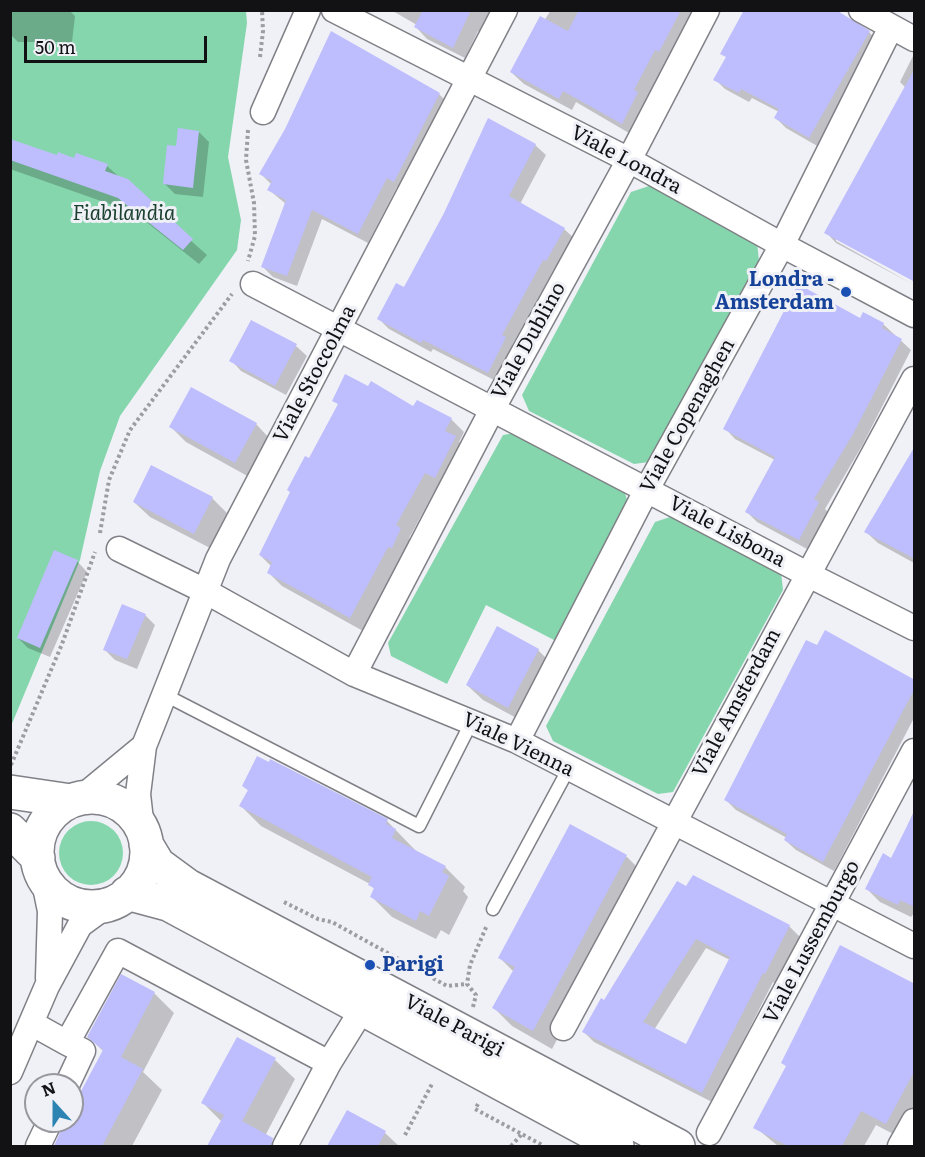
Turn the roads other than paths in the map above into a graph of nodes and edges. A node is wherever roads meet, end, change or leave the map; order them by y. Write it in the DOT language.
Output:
graph roads {
  1 [pos="308,10"];
  2 [pos="334,10"];
  3 [pos="505,10"];
  4 [pos="707,10"];
  5 [pos="861,10"];
  6 [pos="891,27"];
  7 [pos="915,39"];
  8 [pos="468,81"];
  9 [pos="256,119"];
  10 [pos="629,160"];
  11 [pos="782,245"];
  12 [pos="245,280"];
  13 [pos="915,315"];
  14 [pos="338,330"];
  15 [pos="915,379"];
  16 [pos="492,408"];
  17 [pos="647,489"];
  18 [pos="119,549"];
  19 [pos="807,574"];
  20 [pos="205,591"];
  21 [pos="915,627"];
  22 [pos="354,674"];
  23 [pos="165,695"];
  24 [pos="472,721"];
  25 [pos="517,741"];
  26 [pos="144,746"];
  27 [pos="915,751"];
  28 [pos="569,768"];
  29 [pos="10,792"];
  30 [pos="76,799"];
  31 [pos="672,822"];
  32 [pos="10,830"];
  33 [pos="144,837"];
  34 [pos="40,868"];
  35 [pos="119,898"];
  36 [pos="833,904"];
  37 [pos="494,909"];
  38 [pos="915,946"];
  39 [pos="47,986"];
  40 [pos="363,1008"];
  41 [pos="31,1023"];
  42 [pos="563,1028"];
  43 [pos="67,1043"];
  44 [pos="329,1063"];
  45 [pos="10,1072"];
  46 [pos="73,1073"];
  47 [pos="915,1120"];
  48 [pos="709,1133"];
  49 [pos="285,1146"];
  50 [pos="617,1146"];
  51 [pos="678,1146"];
  52 [pos="900,1146"];
  1 -- 9 [label="street"];
  2 -- 8 [label="street, Viale Londra"];
  3 -- 8 [label="street, Viale Stoccolma"];
  4 -- 10 [label="street, Viale Dublino"];
  5 -- 6 [label="street"];
  6 -- 7 [label="street"];
  6 -- 11 [label="street, Viale Copenaghen"];
  8 -- 10 [label="street, Viale Londra"];
  8 -- 14 [label="street, Viale Stoccolma"];
  10 -- 11 [label="street, Viale Londra"];
  10 -- 16 [label="street, Viale Dublino"];
  11 -- 13 [label="street, Viale Londra"];
  11 -- 17 [label="street, Viale Copenaghen"];
  12 -- 14 [label="street, Viale Lisbona"];
  14 -- 16 [label="street, Viale Lisbona"];
  14 -- 20 [label="street, Viale Stoccolma"];
  15 -- 19 [label="street, Viale Amsterdam"];
  16 -- 17 [label="street, Viale Lisbona"];
  16 -- 22 [label="street, Viale Dublino"];
  17 -- 19 [label="street, Viale Lisbona"];
  17 -- 25 [label="street, Viale Copenaghen"];
  18 -- 20 [label="street, Viale Vienna"];
  19 -- 21 [label="street, Viale Lisbona"];
  19 -- 31 [label="street, Viale Amsterdam"];
  20 -- 22 [label="street, Viale Vienna"];
  20 -- 23 [label="street, Viale Stoccolma"];
  22 -- 24 [label="street, Viale Vienna"];
  23 -- 24 [label="lane"];
  23 -- 26 [label="street, Viale Stoccolma"];
  24 -- 25 [label="street, Viale Vienna"];
  25 -- 28 [label="street, Viale Vienna"];
  26 -- 30 [label="street, Viale Stoccolma"];
  26 -- 33 [label="street, Viale Stoccolma"];
  27 -- 36 [label="street, Viale Lussemburgo"];
  28 -- 31 [label="street, Viale Vienna"];
  28 -- 37 [label="lane"];
  29 -- 30 [label="main road"];
  30 -- 33 [label="main road"];
  30 -- 34 [label="main road"];
  31 -- 36 [label="street, Viale Vienna"];
  31 -- 42 [label="street, Viale Amsterdam"];
  32 -- 34 [label="main road"];
  33 -- 35 [label="main road"];
  33 -- 51 [label="main road, Viale Parigi"];
  34 -- 35 [label="main road"];
  34 -- 39 [label="street"];
  35 -- 39 [label="street"];
  35 -- 40 [label="main road, Viale Parigi"];
  36 -- 38 [label="street, Viale Vienna"];
  36 -- 48 [label="street, Viale Lussemburgo"];
  39 -- 41 [label="street"];
  40 -- 44 [label="street"];
  40 -- 50 [label="main road, Viale Parigi"];
  41 -- 43 [label="street"];
  41 -- 45 [label="street"];
  43 -- 44 [label="street"];
  43 -- 46 [label="street"];
  44 -- 49 [label="street"];
  47 -- 52 [label="street"];
}
